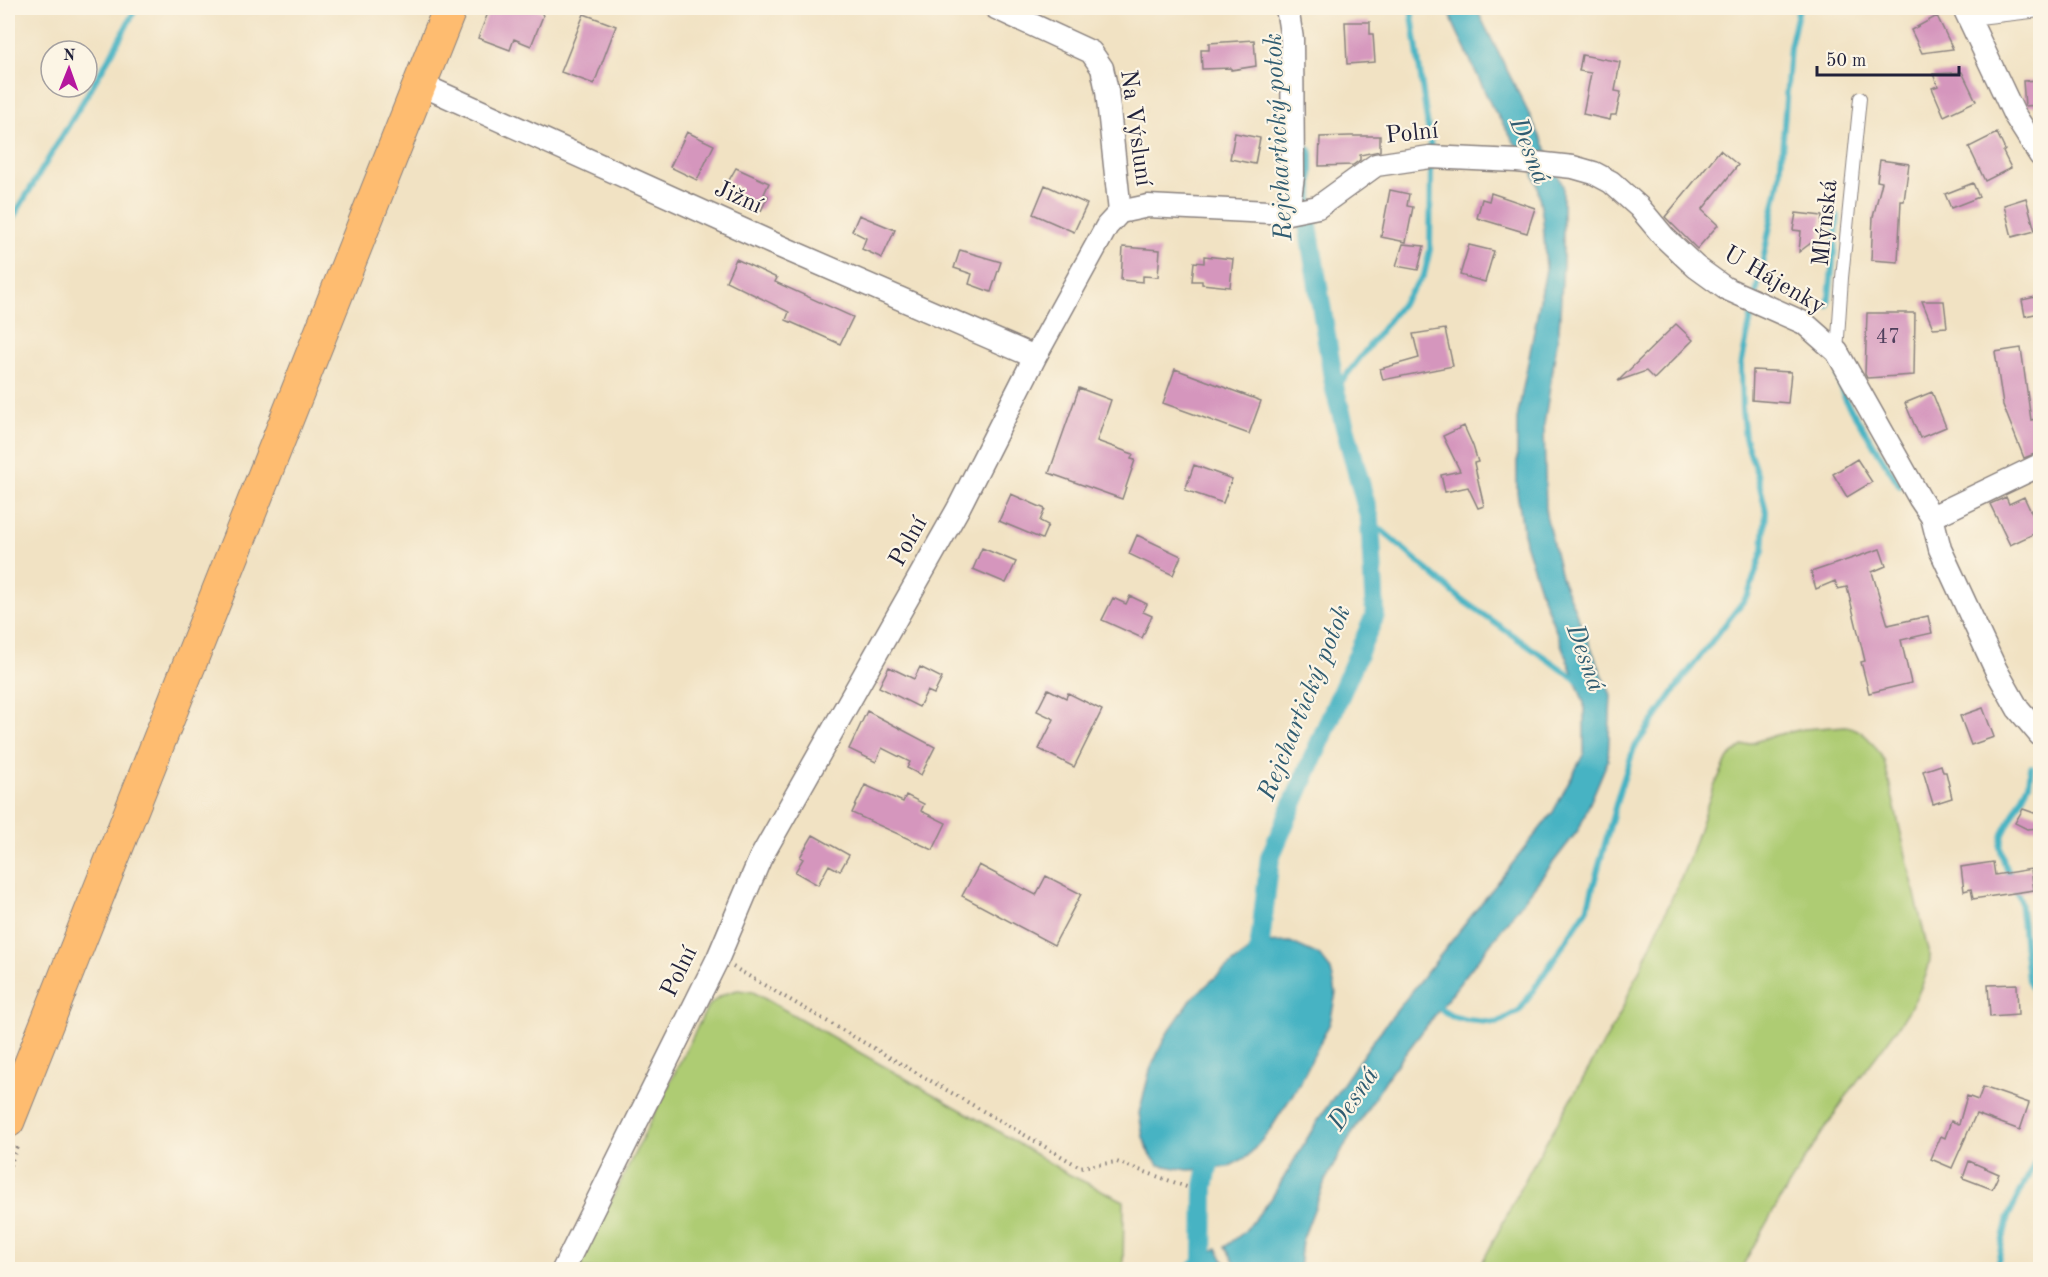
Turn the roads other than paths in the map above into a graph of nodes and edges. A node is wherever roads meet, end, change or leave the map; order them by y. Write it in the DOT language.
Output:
graph roads {
  1 [pos="450,8"];
  2 [pos="996,8"];
  3 [pos="1287,8"];
  4 [pos="2040,10"];
  5 [pos="1967,13"];
  6 [pos="420,84"];
  7 [pos="1860,98"];
  8 [pos="2040,155"];
  9 [pos="1517,161"];
  10 [pos="1301,211"];
  11 [pos="1120,212"];
  12 [pos="1837,352"];
  13 [pos="1035,357"];
  14 [pos="2040,465"];
  15 [pos="1932,517"];
  16 [pos="2040,735"];
  17 [pos="8,1121"];
  18 [pos="563,1269"];
  1 -- 6 [label="main road"];
  2 -- 11 [label="street, Na Výsluní"];
  3 -- 10 [label="street"];
  4 -- 5 [label="lane"];
  5 -- 8 [label="street"];
  6 -- 13 [label="street, Jižní"];
  6 -- 17 [label="main road"];
  7 -- 12 [label="lane, Mlýnská"];
  9 -- 10 [label="street, Polní"];
  9 -- 12 [label="street, U Hájenky"];
  10 -- 11 [label="street"];
  11 -- 13 [label="street, Polní"];
  12 -- 15 [label="street, U Hájenky"];
  13 -- 18 [label="street, Polní"];
  14 -- 15 [label="street"];
  15 -- 16 [label="street, U Hájenky"];
}
